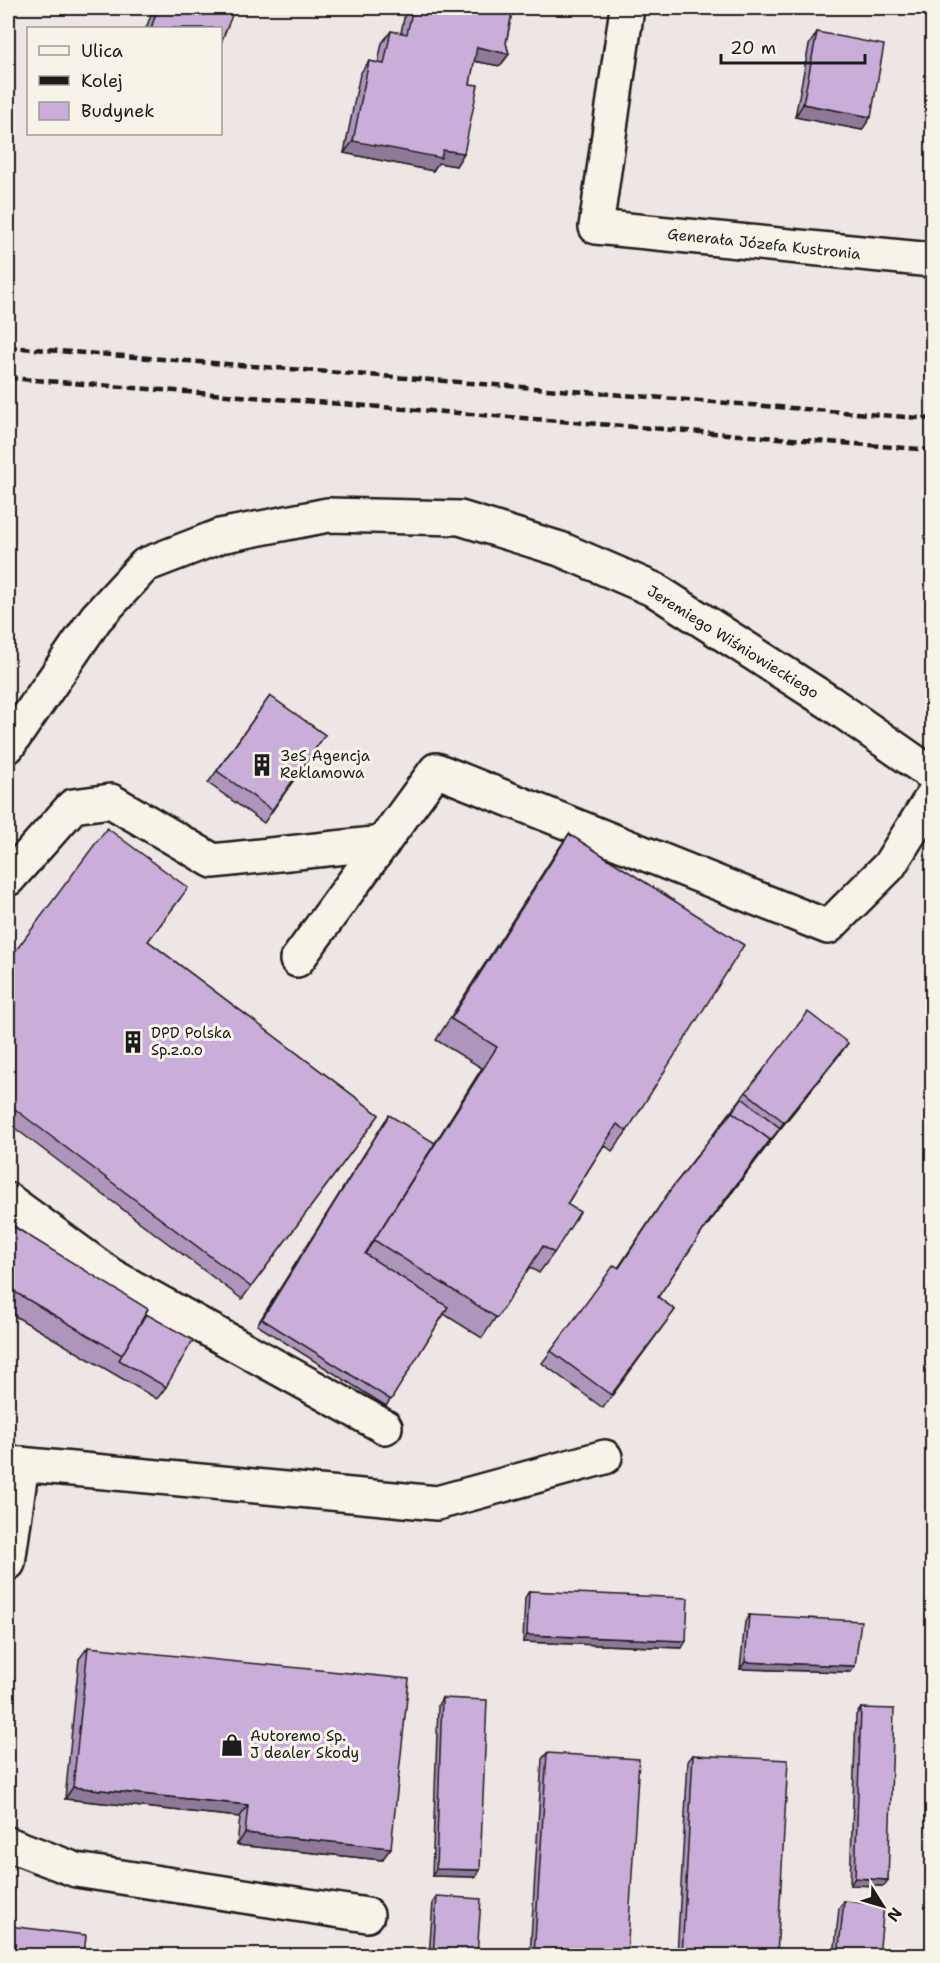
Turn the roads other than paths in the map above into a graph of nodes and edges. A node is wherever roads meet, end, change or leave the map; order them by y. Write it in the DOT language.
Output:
graph roads {
  1 [pos="627,8"];
  2 [pos="933,260"];
  3 [pos="8,746"];
  4 [pos="933,774"];
  5 [pos="933,797"];
  6 [pos="383,843"];
  7 [pos="8,879"];
  8 [pos="297,960"];
  9 [pos="8,1200"];
  10 [pos="385,1427"];
  11 [pos="605,1457"];
  12 [pos="15,1463"];
  13 [pos="8,1563"];
  14 [pos="8,1844"];
  15 [pos="367,1915"];
  1 -- 2 [label="street, Generała Józefa Kustronia"];
  3 -- 4 [label="street, Jeremiego Wiśniowieckiego"];
  5 -- 6 [label="street"];
  6 -- 7 [label="street"];
  6 -- 8 [label="street"];
  9 -- 10 [label="street"];
  11 -- 12 [label="street"];
  12 -- 13 [label="street"];
  14 -- 15 [label="street"];
}
